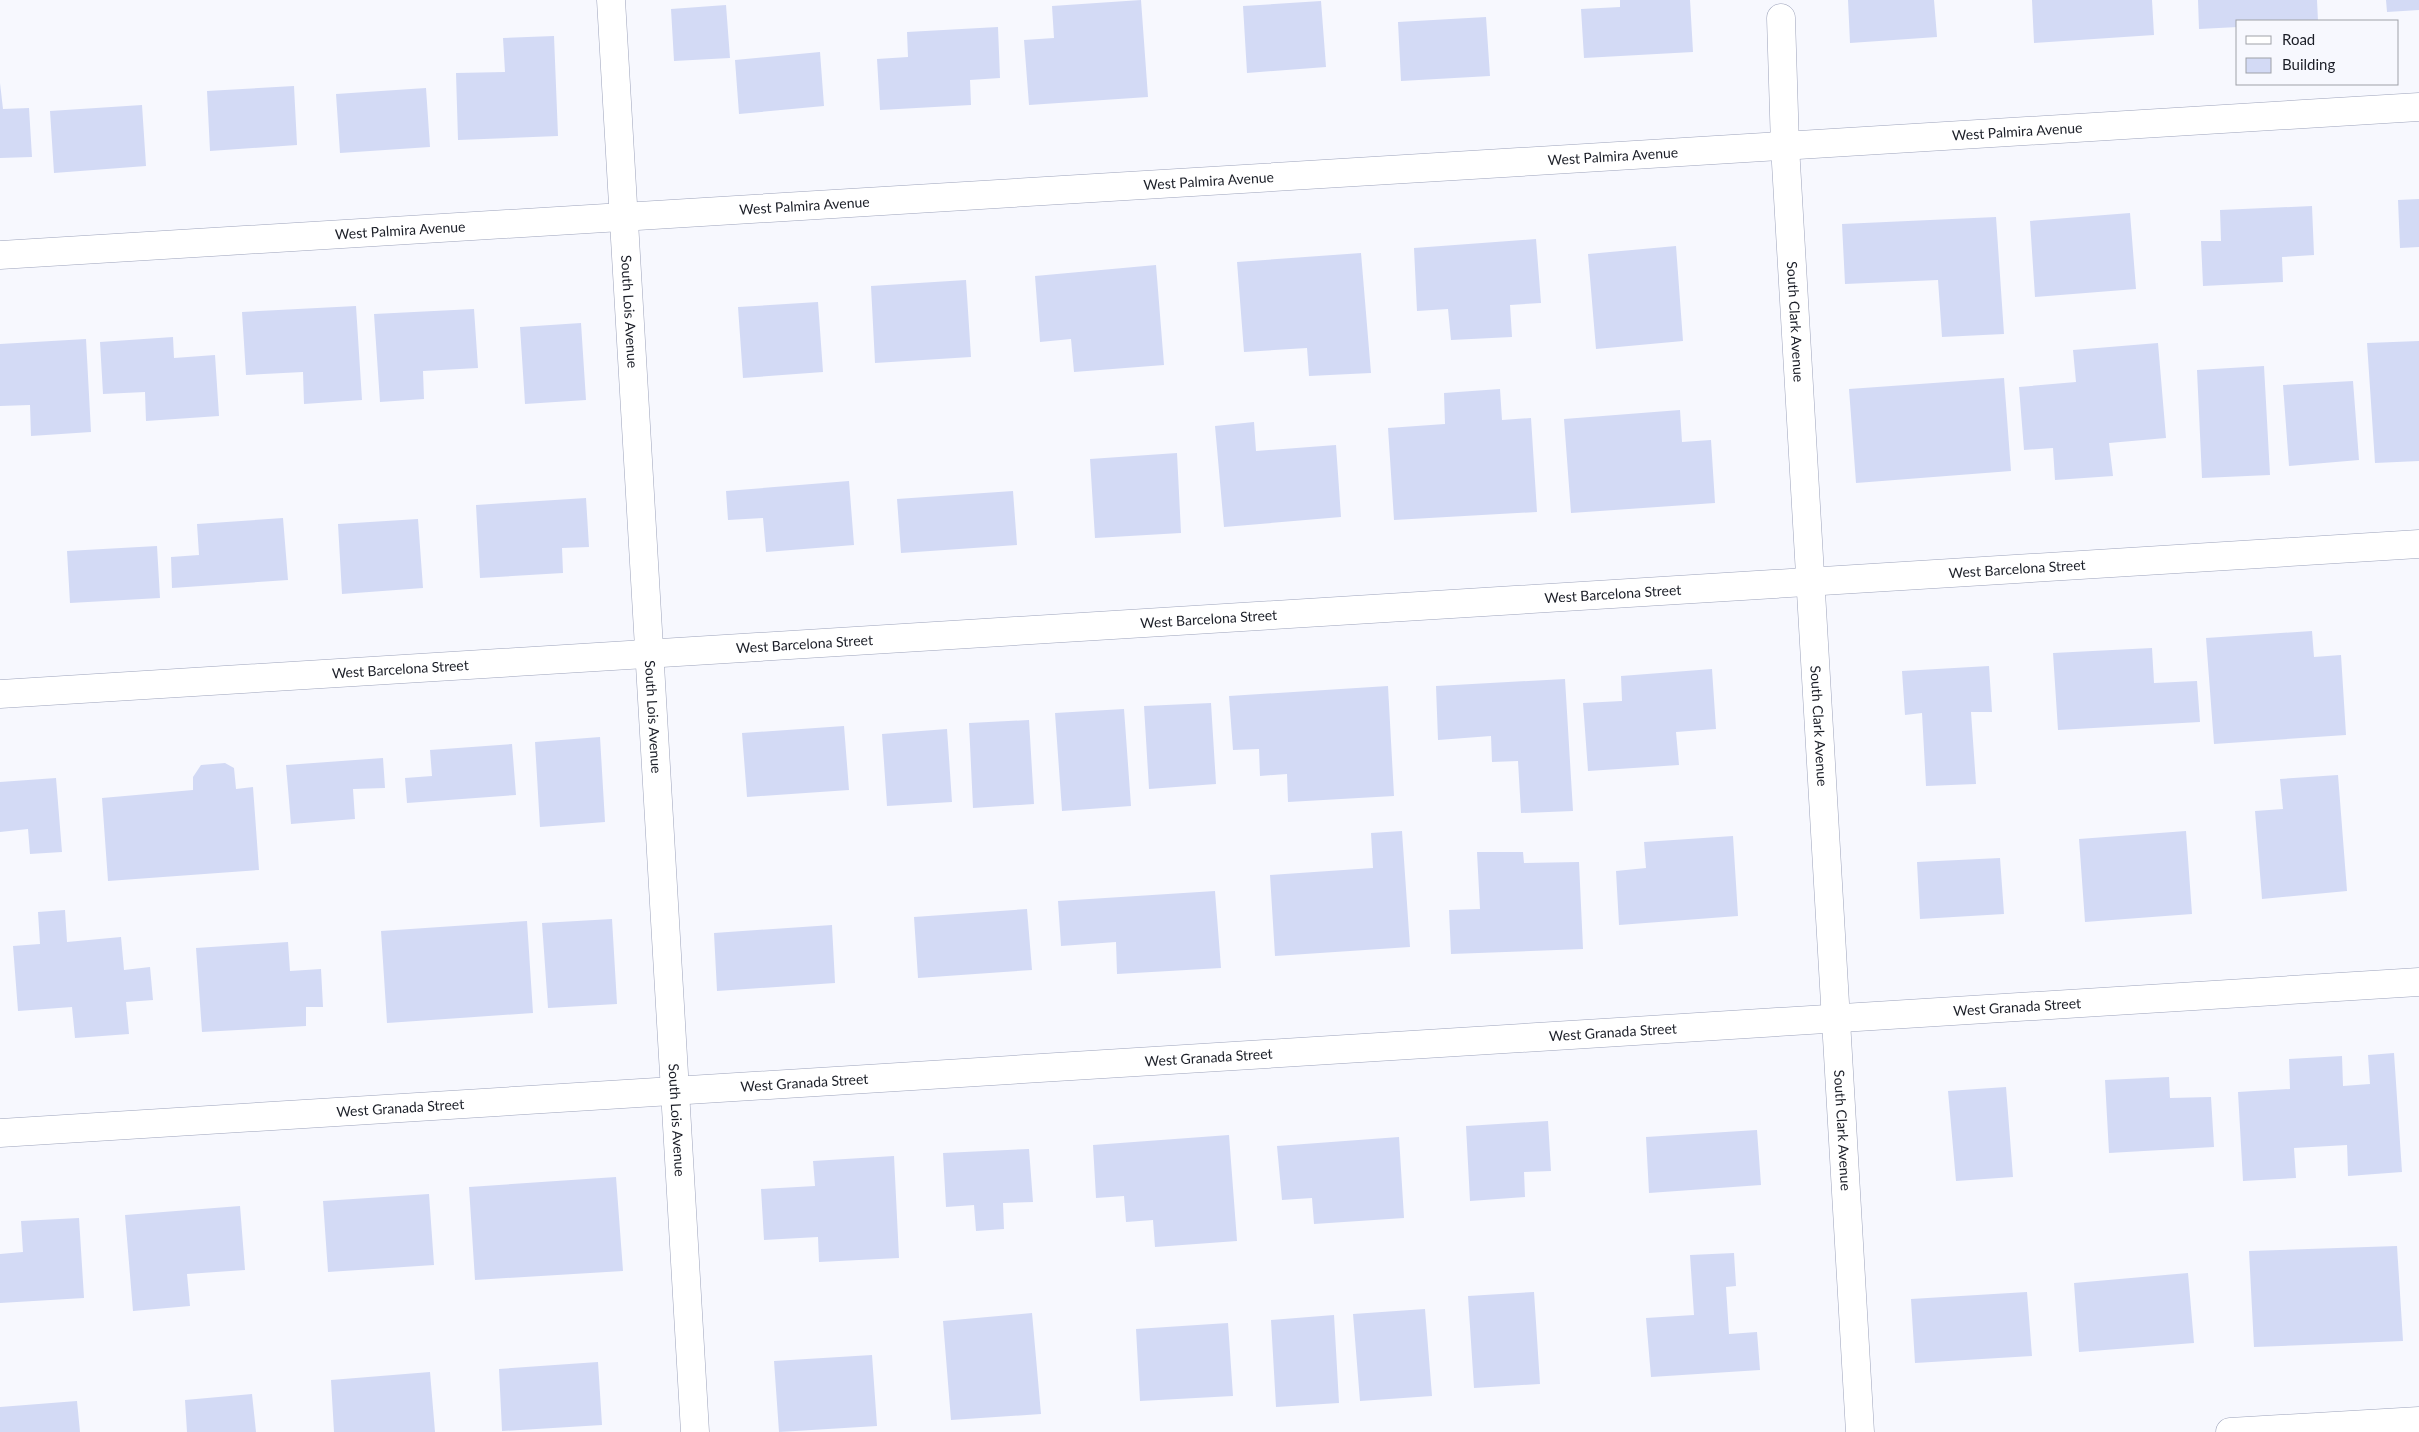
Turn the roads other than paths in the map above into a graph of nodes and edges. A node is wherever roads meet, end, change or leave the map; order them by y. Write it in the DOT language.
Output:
graph roads {
  1 [pos="611,0"];
  2 [pos="1781,18"];
  3 [pos="2419,107"];
  4 [pos="1785,146"];
  5 [pos="624,216"];
  6 [pos="0,255"];
  7 [pos="2419,544"];
  8 [pos="1811,582"];
  9 [pos="650,653"];
  10 [pos="0,694"];
  11 [pos="2419,982"];
  12 [pos="1837,1019"];
  13 [pos="674,1090"];
  14 [pos="0,1133"];
  15 [pos="2419,1421"];
  16 [pos="695,1432"];
  17 [pos="1860,1432"];
  18 [pos="2230,1432"];
  1 -- 5 [label="street, South Lois Avenue"];
  2 -- 4 [label="street, South Clark Avenue"];
  3 -- 4 [label="street, West Palmira Avenue"];
  4 -- 5 [label="street, West Palmira Avenue"];
  4 -- 8 [label="street, South Clark Avenue"];
  5 -- 6 [label="street, West Palmira Avenue"];
  5 -- 9 [label="street, South Lois Avenue"];
  7 -- 8 [label="street, West Barcelona Street"];
  8 -- 9 [label="street, West Barcelona Street"];
  8 -- 12 [label="street, South Clark Avenue"];
  9 -- 10 [label="street, West Barcelona Street"];
  9 -- 13 [label="street, South Lois Avenue"];
  11 -- 12 [label="street, West Granada Street"];
  12 -- 13 [label="street, West Granada Street"];
  12 -- 17 [label="street, South Clark Avenue"];
  13 -- 14 [label="street, West Granada Street"];
  13 -- 16 [label="street, South Lois Avenue"];
  15 -- 18 [label="street"];
}
